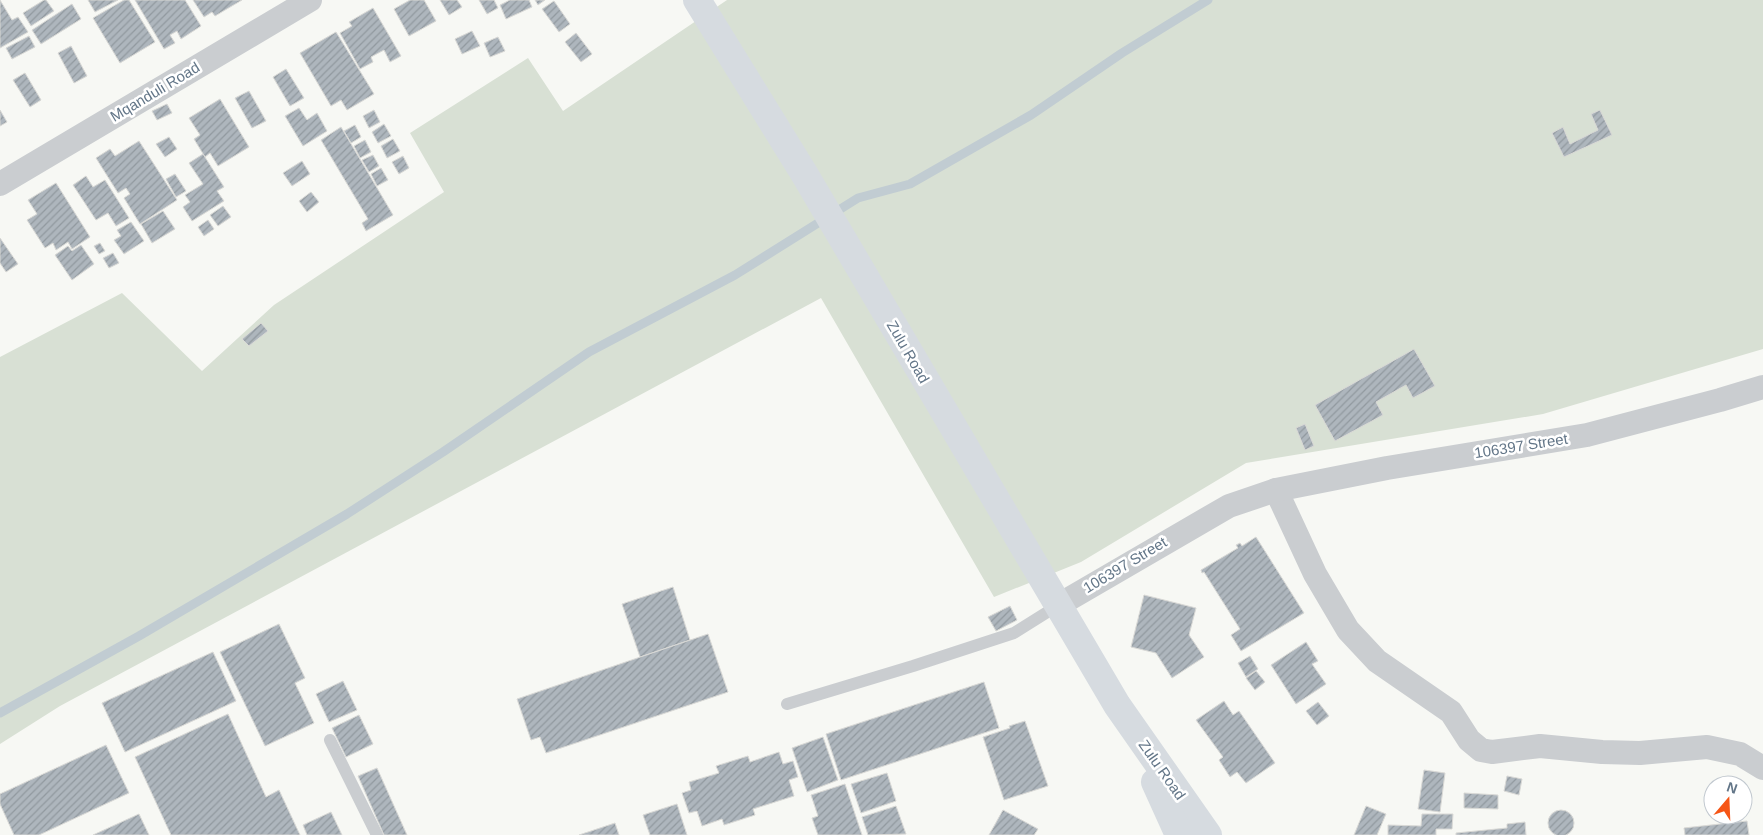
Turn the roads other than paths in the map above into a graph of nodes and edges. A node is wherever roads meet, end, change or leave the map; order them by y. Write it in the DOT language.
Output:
graph roads {
  1 [pos="310,0"];
  2 [pos="697,0"];
  3 [pos="0,184"];
  4 [pos="1763,387"];
  5 [pos="1276,490"];
  6 [pos="1057,606"];
  7 [pos="787,704"];
  8 [pos="1117,705"];
  9 [pos="330,740"];
  10 [pos="1763,768"];
  11 [pos="377,835"];
  12 [pos="1179,835"];
  13 [pos="1208,835"];
  1 -- 3 [label="street, Mqanduli Road"];
  2 -- 6 [label="street, Zulu Road"];
  4 -- 5 [label="street, 106397 Street"];
  5 -- 6 [label="street, 106397 Street"];
  5 -- 10 [label="street"];
  6 -- 7 [label="lane"];
  6 -- 8 [label="street, Zulu Road"];
  8 -- 12 [label="street, Zulu Road"];
  8 -- 13 [label="street, Zulu Road"];
  9 -- 11 [label="lane"];
}
